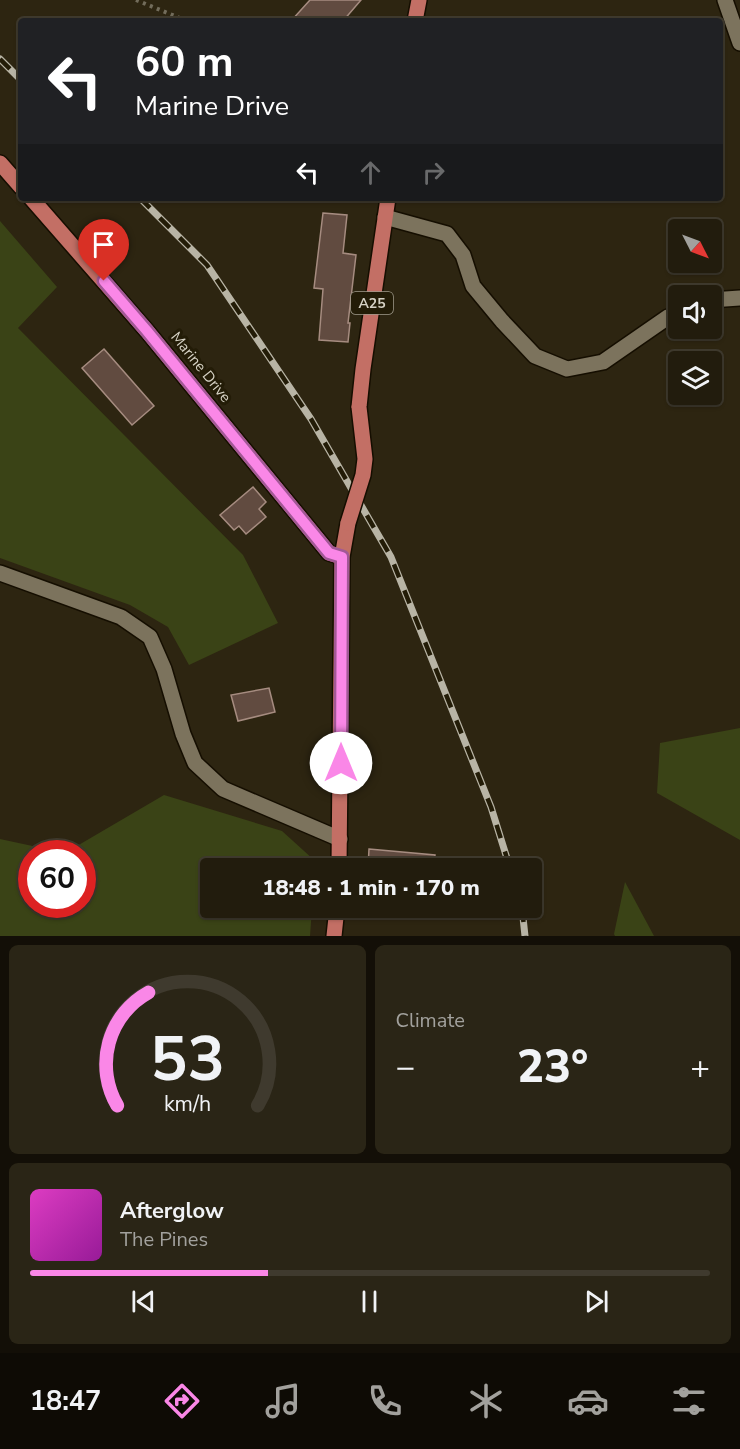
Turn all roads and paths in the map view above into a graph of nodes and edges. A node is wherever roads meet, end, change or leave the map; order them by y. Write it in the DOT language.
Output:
graph roads {
  1 [pos="136,0"];
  2 [pos="419,0"];
  3 [pos="725,0"];
  4 [pos="180,18"];
  5 [pos="416,18"];
  6 [pos="740,43"];
  7 [pos="0,163"];
  8 [pos="18,184"];
  9 [pos="34,201"];
  10 [pos="388,201"];
  11 [pos="385,217"];
  12 [pos="740,298"];
  13 [pos="722,299"];
  14 [pos="668,317"];
  15 [pos="342,557"];
  16 [pos="0,573"];
  17 [pos="340,839"];
  18 [pos="339,858"];
  19 [pos="336,918"];
  20 [pos="334,936"];
  1 -- 4 [label="path"];
  2 -- 5 [label="main road"];
  3 -- 6 [label="lane"];
  7 -- 8 [label="main road"];
  9 -- 15 [label="main road, Marine Drive"];
  10 -- 11 [label="main road, A25"];
  11 -- 14 [label="lane"];
  11 -- 15 [label="main road, A25, bridge"];
  12 -- 13 [label="lane"];
  15 -- 17 [label="main road, A25"];
  16 -- 17 [label="lane"];
  17 -- 18 [label="main road, A25"];
  19 -- 20 [label="main road"];
}
